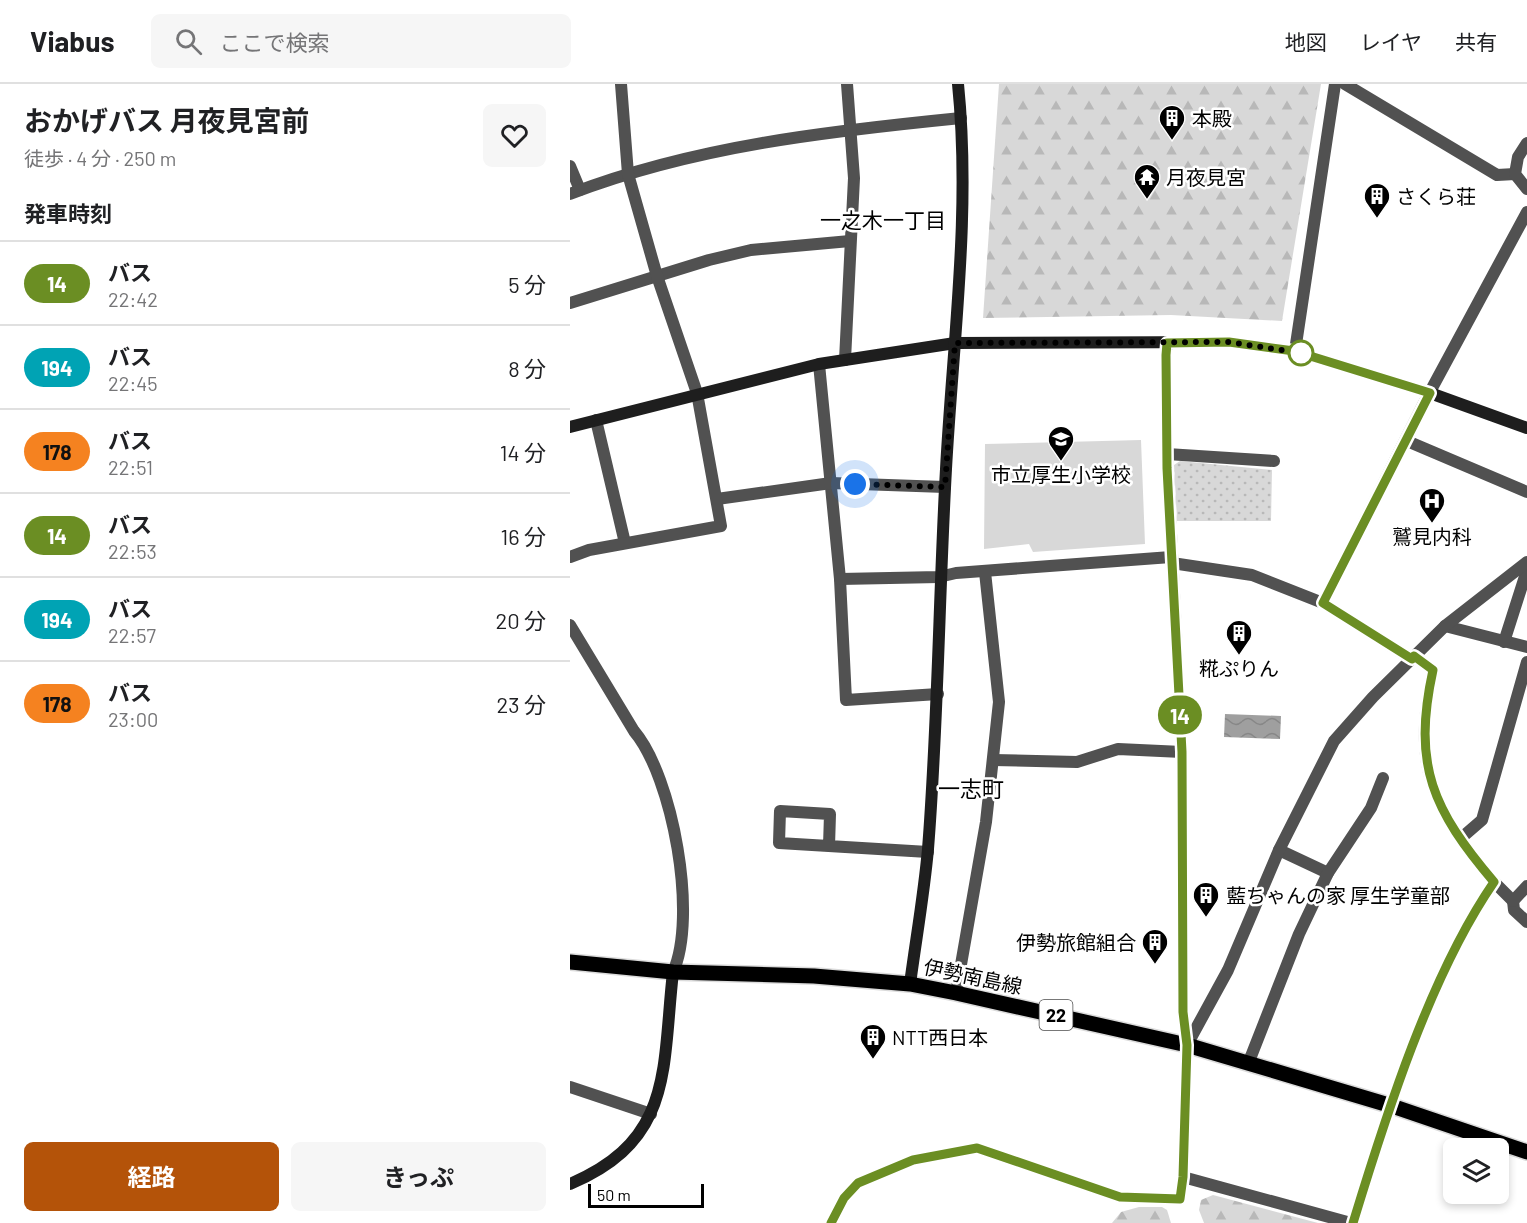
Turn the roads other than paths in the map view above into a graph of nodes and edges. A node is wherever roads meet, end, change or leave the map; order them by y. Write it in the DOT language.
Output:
graph roads {
  1 [pos="621,84"];
  2 [pos="847,84"];
  3 [pos="958,84"];
  4 [pos="1335,84"];
  5 [pos="1345,84"];
  6 [pos="961,118"];
  7 [pos="852,129"];
  8 [pos="1527,143"];
  9 [pos="570,166"];
  10 [pos="628,174"];
  11 [pos="1515,174"];
  12 [pos="1527,189"];
  13 [pos="575,192"];
  14 [pos="1527,212"];
  15 [pos="850,241"];
  16 [pos="657,276"];
  17 [pos="570,303"];
  18 [pos="955,343"];
  19 [pos="1167,343"];
  20 [pos="1294,351"];
  21 [pos="845,360"];
  22 [pos="819,364"];
  23 [pos="697,393"];
  24 [pos="1430,393"];
  25 [pos="596,420"];
  26 [pos="570,427"];
  27 [pos="1527,428"];
  28 [pos="1407,441"];
  29 [pos="1167,454"];
  30 [pos="1274,461"];
  31 [pos="831,483"];
  32 [pos="945,487"];
  33 [pos="1527,492"];
  34 [pos="717,499"];
  35 [pos="625,543"];
  36 [pos="570,558"];
  37 [pos="1172,560"];
  38 [pos="1527,562"];
  39 [pos="1527,570"];
  40 [pos="985,572"];
  41 [pos="939,577"];
  42 [pos="840,579"];
  43 [pos="1323,603"];
  44 [pos="570,625"];
  45 [pos="1445,626"];
  46 [pos="1504,642"];
  47 [pos="1527,647"];
  48 [pos="1413,657"];
  49 [pos="1527,662"];
  50 [pos="938,694"];
  51 [pos="1182,752"];
  52 [pos="993,760"];
  53 [pos="1383,778"];
  54 [pos="1460,839"];
  55 [pos="829,846"];
  56 [pos="1280,850"];
  57 [pos="928,852"];
  58 [pos="1328,873"];
  59 [pos="1494,882"];
  60 [pos="1527,886"];
  61 [pos="1513,902"];
  62 [pos="1527,921"];
  63 [pos="570,962"];
  64 [pos="673,972"];
  65 [pos="910,984"];
  66 [pos="956,993"];
  67 [pos="1187,1045"];
  68 [pos="1248,1064"];
  69 [pos="570,1088"];
  70 [pos="1392,1107"];
  71 [pos="651,1114"];
  72 [pos="1527,1152"];
  73 [pos="1183,1177"];
  74 [pos="570,1184"];
  75 [pos="1180,1199"];
  76 [pos="831,1223"];
  77 [pos="1352,1223"];
  1 -- 10 [label="street"];
  2 -- 7 [label="street"];
  3 -- 6 [label="street"];
  4 -- 20 [label="street"];
  5 -- 11 [label="street"];
  6 -- 7 [label="street"];
  6 -- 18 [label="street"];
  7 -- 10 [label="street"];
  7 -- 15 [label="street"];
  8 -- 11 [label="street"];
  9 -- 13 [label="street"];
  10 -- 13 [label="street"];
  10 -- 16 [label="street"];
  11 -- 12 [label="street"];
  14 -- 24 [label="street"];
  15 -- 16 [label="street"];
  15 -- 21 [label="street"];
  16 -- 17 [label="street"];
  16 -- 23 [label="street"];
  18 -- 19 [label="street"];
  18 -- 21 [label="street"];
  18 -- 32 [label="street"];
  19 -- 20 [label="street"];
  19 -- 29 [label="street"];
  20 -- 24 [label="street"];
  21 -- 22 [label="street"];
  22 -- 23 [label="street"];
  22 -- 31 [label="street"];
  23 -- 25 [label="street"];
  23 -- 34 [label="street"];
  24 -- 27 [label="street"];
  24 -- 28 [label="street"];
  25 -- 26 [label="street"];
  25 -- 35 [label="street"];
  28 -- 33 [label="street"];
  28 -- 43 [label="street"];
  29 -- 30 [label="street"];
  29 -- 37 [label="street"];
  31 -- 32 [label="street"];
  31 -- 34 [label="street"];
  31 -- 42 [label="street"];
  32 -- 41 [label="street"];
  34 -- 35 [label="street"];
  35 -- 36 [label="street"];
  37 -- 40 [label="street"];
  37 -- 43 [label="street"];
  37 -- 51 [label="street"];
  38 -- 45 [label="street"];
  39 -- 46 [label="street"];
  40 -- 41 [label="street"];
  40 -- 52 [label="street"];
  41 -- 42 [label="street"];
  41 -- 50 [label="street"];
  42 -- 50 [label="street"];
  43 -- 48 [label="street"];
  44 -- 64 [label="street"];
  45 -- 46 [label="street"];
  45 -- 48 [label="street"];
  46 -- 47 [label="street"];
  48 -- 54 [label="street"];
  48 -- 56 [label="street"];
  49 -- 54 [label="street"];
  50 -- 57 [label="street"];
  51 -- 52 [label="street"];
  51 -- 67 [label="street"];
  52 -- 66 [label="street"];
  53 -- 58 [label="street"];
  54 -- 59 [label="street"];
  55 -- 55 [label="street"];
  55 -- 57 [label="street"];
  56 -- 58 [label="street"];
  56 -- 67 [label="street"];
  57 -- 65 [label="street"];
  58 -- 68 [label="street"];
  59 -- 61 [label="street"];
  59 -- 70 [label="street"];
  60 -- 61 [label="street"];
  61 -- 62 [label="street"];
  63 -- 64 [label="main road, 伊勢南島線 / 22"];
  64 -- 65 [label="main road, 伊勢南島線 / 22"];
  64 -- 71 [label="street"];
  65 -- 66 [label="main road, 伊勢南島線 / 22"];
  66 -- 67 [label="main road, 伊勢南島線 / 22"];
  67 -- 68 [label="main road, 伊勢南島線 / 22"];
  67 -- 73 [label="street"];
  68 -- 70 [label="main road, 伊勢南島線 / 22"];
  69 -- 71 [label="street"];
  70 -- 72 [label="main road, 伊勢南島線 / 22"];
  70 -- 77 [label="street"];
  71 -- 74 [label="street"];
  73 -- 75 [label="street"];
  73 -- 77 [label="street"];
  75 -- 76 [label="lane"];
}
